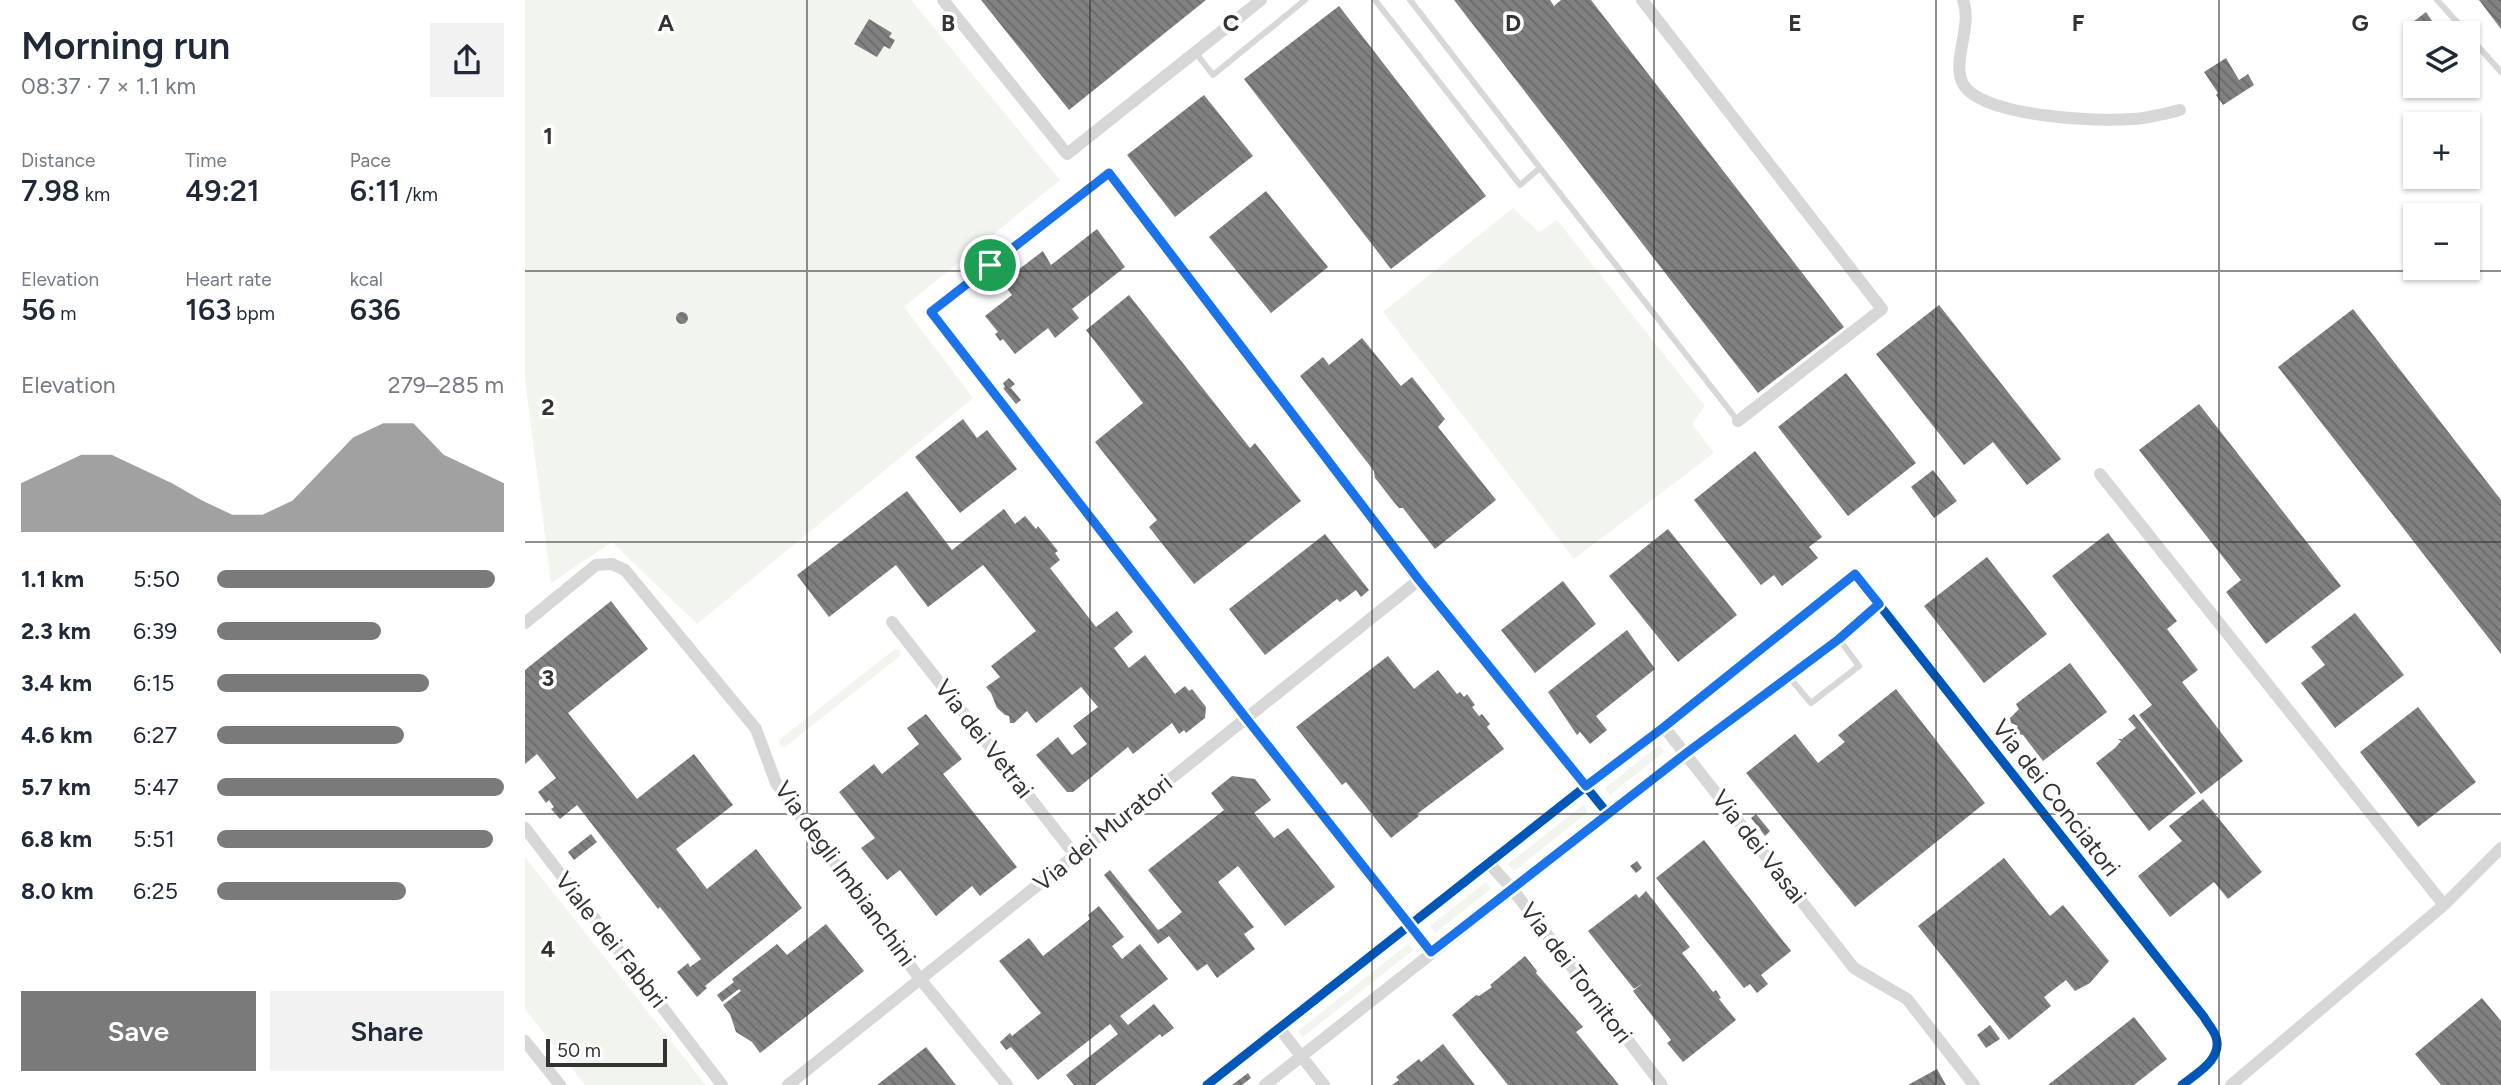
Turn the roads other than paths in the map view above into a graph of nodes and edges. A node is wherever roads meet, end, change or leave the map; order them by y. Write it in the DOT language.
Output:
graph roads {
  1 [pos="943,0"];
  2 [pos="1261,0"];
  3 [pos="1305,0"];
  4 [pos="1375,0"];
  5 [pos="1410,0"];
  6 [pos="1642,0"];
  7 [pos="1963,0"];
  8 [pos="2437,0"];
  9 [pos="2456,21"];
  10 [pos="2480,49"];
  11 [pos="1195,52"];
  12 [pos="2501,72"];
  13 [pos="2180,110"];
  14 [pos="1540,168"];
  15 [pos="1738,421"];
  16 [pos="2100,474"];
  17 [pos="1419,580"];
  18 [pos="1879,604"];
  19 [pos="892,622"];
  20 [pos="525,623"];
  21 [pos="1839,639"];
  22 [pos="1789,677"];
  23 [pos="1246,718"];
  24 [pos="1664,727"];
  25 [pos="1685,754"];
  26 [pos="1586,786"];
  27 [pos="1608,814"];
  28 [pos="525,828"];
  29 [pos="2501,848"];
  30 [pos="1075,855"];
  31 [pos="1488,862"];
  32 [pos="1513,890"];
  33 [pos="2444,905"];
  34 [pos="1410,925"];
  35 [pos="1431,952"];
  36 [pos="920,979"];
  37 [pos="1279,1028"];
  38 [pos="525,1041"];
  39 [pos="1301,1057"];
  40 [pos="560,1085"];
  41 [pos="723,1085"];
  42 [pos="788,1085"];
  43 [pos="1007,1085"];
  44 [pos="1207,1085"];
  45 [pos="1265,1085"];
  46 [pos="1324,1085"];
  47 [pos="1662,1085"];
  48 [pos="1974,1085"];
  49 [pos="2182,1085"];
  50 [pos="2231,1085"];
  1 -- 11 [label="street"];
  2 -- 11 [label="street"];
  3 -- 11 [label="lane"];
  4 -- 14 [label="lane"];
  5 -- 14 [label="lane"];
  6 -- 15 [label="street"];
  7 -- 13 [label="street"];
  8 -- 9 [label="lane"];
  10 -- 12 [label="lane"];
  14 -- 15 [label="lane"];
  16 -- 33 [label="street"];
  17 -- 23 [label="street, Via dei Muratori"];
  17 -- 23 [label="street"];
  17 -- 26 [label="street"];
  18 -- 21 [label="street"];
  18 -- 24 [label="street, Via dei Conciatori"];
  18 -- 49 [label="street, Via dei Conciatori"];
  19 -- 30 [label="street, Via dei Vetrai"];
  20 -- 36 [label="street, Via degli Imbianchini"];
  21 -- 22 [label="street"];
  21 -- 22 [label="lane"];
  22 -- 25 [label="street"];
  23 -- 30 [label="street, Via dei Muratori"];
  23 -- 34 [label="street"];
  24 -- 25 [label="street, Via dei Vasai"];
  24 -- 26 [label="street"];
  25 -- 27 [label="street"];
  25 -- 48 [label="street, Via dei Vasai"];
  26 -- 27 [label="street"];
  26 -- 31 [label="street"];
  27 -- 32 [label="street"];
  28 -- 41 [label="street, Viale dei Fabbri"];
  29 -- 33 [label="street"];
  30 -- 36 [label="street, Via dei Muratori"];
  31 -- 32 [label="street, Via dei Tornitori"];
  31 -- 34 [label="street"];
  32 -- 35 [label="street"];
  32 -- 47 [label="street, Via dei Tornitori"];
  33 -- 50 [label="street"];
  34 -- 35 [label="street"];
  34 -- 37 [label="street"];
  35 -- 39 [label="street"];
  36 -- 42 [label="street, Via dei Muratori"];
  36 -- 43 [label="street, Via degli Imbianchini"];
  37 -- 39 [label="street"];
  37 -- 44 [label="street"];
  38 -- 40 [label="street"];
  39 -- 45 [label="street"];
  39 -- 46 [label="street"];
}
